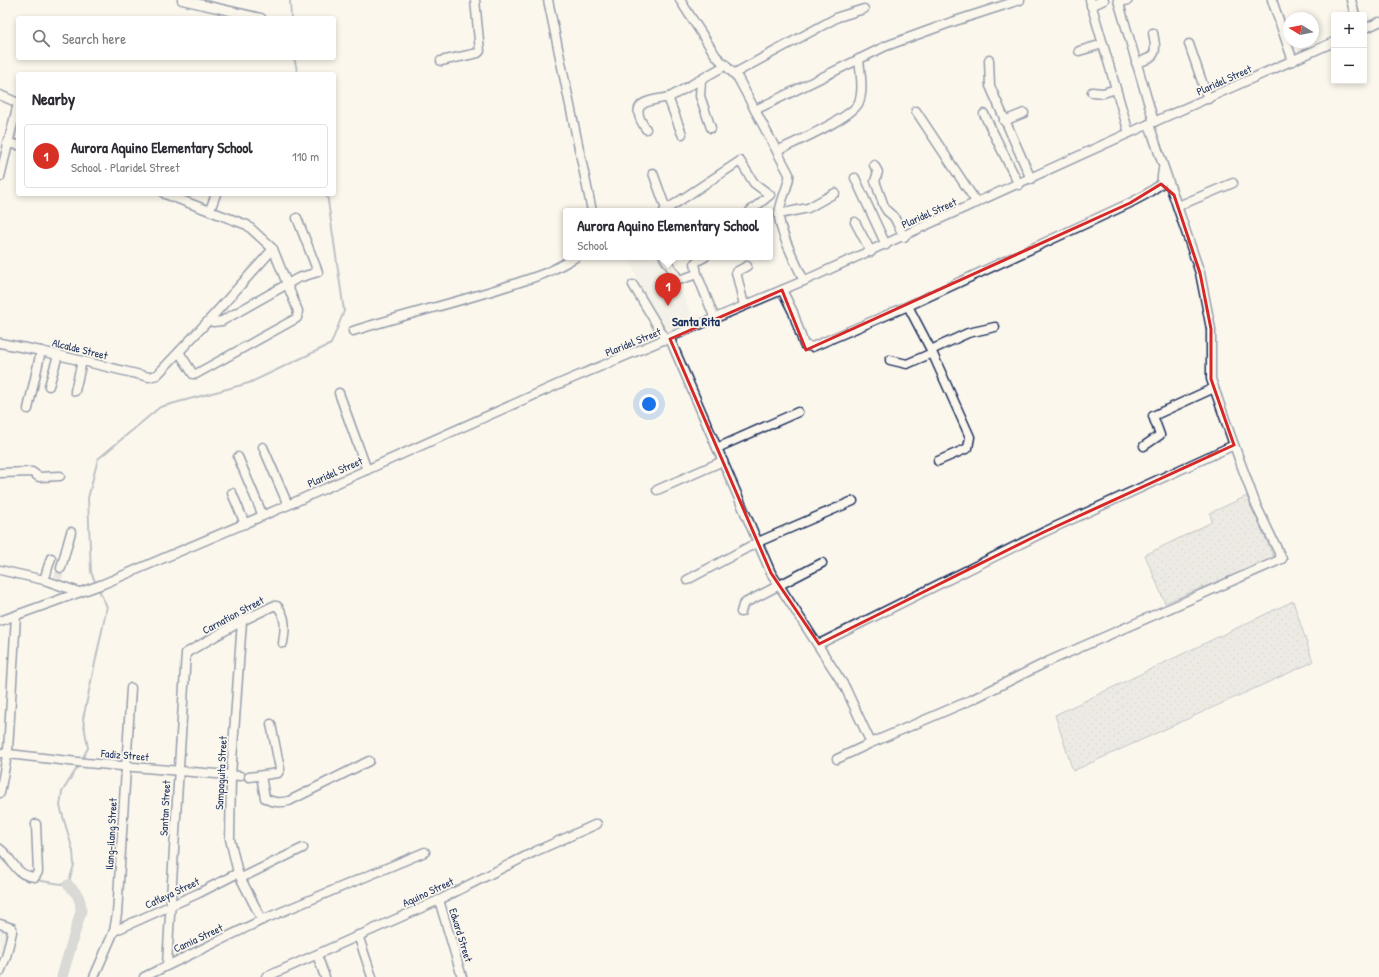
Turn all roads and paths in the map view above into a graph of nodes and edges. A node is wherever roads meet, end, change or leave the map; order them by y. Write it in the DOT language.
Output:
graph roads {
  1 [pos="182,0"];
  2 [pos="475,0"];
  3 [pos="548,0"];
  4 [pos="680,0"];
  5 [pos="1020,0"];
  6 [pos="1104,0"];
  7 [pos="1128,0"];
  8 [pos="1272,0"];
  9 [pos="1351,0"];
  10 [pos="1119,2"];
  11 [pos="1090,3"];
  12 [pos="864,9"];
  13 [pos="1354,12"];
  14 [pos="252,16"];
  15 [pos="1378,24"];
  16 [pos="1367,28"];
  17 [pos="1153,33"];
  18 [pos="1331,43"];
  19 [pos="1103,44"];
  20 [pos="1189,44"];
  21 [pos="1079,51"];
  22 [pos="858,58"];
  23 [pos="989,60"];
  24 [pos="441,61"];
  25 [pos="1293,61"];
  26 [pos="1136,63"];
  27 [pos="726,65"];
  28 [pos="735,72"];
  29 [pos="701,81"];
  30 [pos="1116,89"];
  31 [pos="1092,92"];
  32 [pos="0,95"];
  33 [pos="670,98"];
  34 [pos="1208,99"];
  35 [pos="16,102"];
  36 [pos="16,110"];
  37 [pos="755,110"];
  38 [pos="916,111"];
  39 [pos="1024,113"];
  40 [pos="984,114"];
  41 [pos="1004,120"];
  42 [pos="1152,123"];
  43 [pos="711,128"];
  44 [pos="646,129"];
  45 [pos="1129,133"];
  46 [pos="682,134"];
  47 [pos="7,143"];
  48 [pos="16,145"];
  49 [pos="777,151"];
  50 [pos="874,166"];
  51 [pos="1164,166"];
  52 [pos="653,173"];
  53 [pos="0,176"];
  54 [pos="855,178"];
  55 [pos="1031,179"];
  56 [pos="1233,183"];
  57 [pos="1161,184"];
  58 [pos="1019,185"];
  59 [pos="835,193"];
  60 [pos="770,195"];
  61 [pos="1174,195"];
  62 [pos="171,196"];
  63 [pos="215,196"];
  64 [pos="782,198"];
  65 [pos="977,204"];
  66 [pos="1178,206"];
  67 [pos="591,208"];
  68 [pos="664,208"];
  69 [pos="668,208"];
  70 [pos="754,208"];
  71 [pos="210,210"];
  72 [pos="779,214"];
  73 [pos="297,218"];
  74 [pos="855,222"];
  75 [pos="904,237"];
  76 [pos="886,245"];
  77 [pos="273,249"];
  78 [pos="871,252"];
  79 [pos="571,260"];
  80 [pos="666,260"];
  81 [pos="700,260"];
  82 [pos="746,266"];
  83 [pos="697,274"];
  84 [pos="804,281"];
  85 [pos="286,284"];
  86 [pos="633,285"];
  87 [pos="782,290"];
  88 [pos="744,305"];
  89 [pos="908,306"];
  90 [pos="210,319"];
  91 [pos="715,319"];
  92 [pos="994,327"];
  93 [pos="353,331"];
  94 [pos="666,340"];
  95 [pos="0,343"];
  96 [pos="41,351"];
  97 [pos="179,352"];
  98 [pos="931,352"];
  99 [pos="58,355"];
  100 [pos="890,360"];
  101 [pos="82,361"];
  102 [pos="49,386"];
  103 [pos="1214,388"];
  104 [pos="75,391"];
  105 [pos="339,393"];
  106 [pos="28,409"];
  107 [pos="798,412"];
  108 [pos="1234,445"];
  109 [pos="1144,446"];
  110 [pos="263,447"];
  111 [pos="717,448"];
  112 [pos="238,457"];
  113 [pos="723,461"];
  114 [pos="938,461"];
  115 [pos="367,470"];
  116 [pos="0,473"];
  117 [pos="60,476"];
  118 [pos="657,490"];
  119 [pos="232,493"];
  120 [pos="853,501"];
  121 [pos="288,505"];
  122 [pos="263,516"];
  123 [pos="245,524"];
  124 [pos="71,532"];
  125 [pos="758,542"];
  126 [pos="51,558"];
  127 [pos="822,563"];
  128 [pos="61,568"];
  129 [pos="0,570"];
  130 [pos="44,580"];
  131 [pos="687,580"];
  132 [pos="778,584"];
  133 [pos="79,592"];
  134 [pos="741,612"];
  135 [pos="16,616"];
  136 [pos="0,621"];
  137 [pos="242,621"];
  138 [pos="283,643"];
  139 [pos="819,644"];
  140 [pos="186,653"];
  141 [pos="131,688"];
  142 [pos="271,724"];
  143 [pos="871,743"];
  144 [pos="4,753"];
  145 [pos="837,760"];
  146 [pos="369,762"];
  147 [pos="126,766"];
  148 [pos="178,771"];
  149 [pos="231,775"];
  150 [pos="240,776"];
  151 [pos="261,776"];
  152 [pos="249,777"];
  153 [pos="0,792"];
  154 [pos="36,824"];
  155 [pos="597,824"];
  156 [pos="302,848"];
  157 [pos="0,849"];
  158 [pos="425,852"];
  159 [pos="239,875"];
  160 [pos="439,900"];
  161 [pos="170,906"];
  162 [pos="262,920"];
  163 [pos="0,924"];
  164 [pos="114,932"];
  165 [pos="358,936"];
  166 [pos="318,955"];
  167 [pos="167,964"];
  168 [pos="0,972"];
  169 [pos="278,975"];
  170 [pos="97,976"];
  171 [pos="144,977"];
  172 [pos="266,977"];
  173 [pos="325,977"];
  174 [pos="372,977"];
  175 [pos="462,977"];
  1 -- 14 [label="street"];
  2 -- 24 [label="street"];
  3 -- 67 [label="street"];
  4 -- 27 [label="street"];
  5 -- 22 [label="street"];
  6 -- 11 [label="street"];
  7 -- 10 [label="street"];
  8 -- 25 [label="street"];
  9 -- 13 [label="street"];
  10 -- 26 [label="street"];
  11 -- 19 [label="street"];
  12 -- 28 [label="street"];
  15 -- 16 [label="street"];
  17 -- 26 [label="street"];
  18 -- 25 [label="street, Plaridel Street"];
  19 -- 21 [label="street"];
  19 -- 30 [label="street"];
  20 -- 34 [label="street"];
  22 -- 37 [label="street"];
  22 -- 49 [label="street"];
  23 -- 41 [label="street"];
  25 -- 34 [label="street, Plaridel Street"];
  26 -- 42 [label="street"];
  27 -- 28 [label="street"];
  27 -- 29 [label="street"];
  28 -- 37 [label="street"];
  29 -- 33 [label="street"];
  29 -- 43 [label="street"];
  30 -- 31 [label="street"];
  30 -- 45 [label="street"];
  32 -- 35 [label="street"];
  33 -- 44 [label="street"];
  33 -- 46 [label="street"];
  34 -- 42 [label="street, Plaridel Street"];
  36 -- 47 [label="street"];
  37 -- 49 [label="street"];
  38 -- 65 [label="street"];
  39 -- 41 [label="street"];
  40 -- 58 [label="street"];
  41 -- 55 [label="street"];
  42 -- 45 [label="street, Plaridel Street"];
  42 -- 51 [label="street"];
  45 -- 55 [label="street, Plaridel Street"];
  47 -- 48 [label="street"];
  47 -- 53 [label="street"];
  49 -- 64 [label="street"];
  50 -- 75 [label="street"];
  51 -- 57 [label="street"];
  51 -- 61 [label="street"];
  52 -- 68 [label="street"];
  54 -- 76 [label="street"];
  55 -- 58 [label="street, Plaridel Street"];
  56 -- 66 [label="street"];
  57 -- 61 [label="street"];
  57 -- 89 [label="street"];
  58 -- 65 [label="street, Plaridel Street"];
  59 -- 72 [label="street"];
  60 -- 64 [label="street"];
  60 -- 69 [label="street"];
  60 -- 70 [label="street"];
  61 -- 66 [label="street"];
  62 -- 71 [label="street"];
  63 -- 71 [label="street"];
  64 -- 72 [label="street"];
  65 -- 75 [label="street, Plaridel Street"];
  66 -- 103 [label="street"];
  71 -- 77 [label="street"];
  72 -- 84 [label="street"];
  73 -- 85 [label="street"];
  74 -- 78 [label="street"];
  75 -- 76 [label="street, Plaridel Street"];
  76 -- 78 [label="street, Plaridel Street"];
  77 -- 85 [label="street"];
  77 -- 90 [label="street"];
  78 -- 84 [label="street, Plaridel Street"];
  79 -- 93 [label="street"];
  80 -- 83 [label="street"];
  81 -- 83 [label="street"];
  82 -- 88 [label="street"];
  83 -- 91 [label="street"];
  84 -- 87 [label="street, Plaridel Street"];
  85 -- 90 [label="street"];
  85 -- 97 [label="street"];
  86 -- 94 [label="street"];
  87 -- 88 [label="street, Plaridel Street"];
  87 -- 89 [label="street"];
  88 -- 91 [label="street, Plaridel Street"];
  89 -- 98 [label="street"];
  90 -- 97 [label="street"];
  91 -- 94 [label="street, Plaridel Street"];
  92 -- 98 [label="street"];
  94 -- 111 [label="street"];
  94 -- 115 [label="street, Plaridel Street"];
  95 -- 96 [label="street, Alcalde Street"];
  96 -- 99 [label="street, Alcalde Street"];
  96 -- 106 [label="street"];
  97 -- 101 [label="street, Alcalde Street"];
  98 -- 100 [label="street"];
  98 -- 114 [label="street"];
  99 -- 101 [label="street, Alcalde Street"];
  99 -- 102 [label="street"];
  101 -- 104 [label="street"];
  103 -- 108 [label="street"];
  103 -- 109 [label="street"];
  105 -- 115 [label="street"];
  107 -- 111 [label="street"];
  108 -- 139 [label="street"];
  108 -- 143 [label="street"];
  110 -- 121 [label="street"];
  111 -- 113 [label="street"];
  112 -- 122 [label="street"];
  113 -- 118 [label="street"];
  113 -- 125 [label="street"];
  115 -- 121 [label="street, Plaridel Street"];
  116 -- 117 [label="street"];
  119 -- 123 [label="street"];
  120 -- 125 [label="street"];
  121 -- 122 [label="street, Plaridel Street"];
  122 -- 123 [label="street, Plaridel Street"];
  123 -- 133 [label="street, Plaridel Street"];
  124 -- 128 [label="street"];
  125 -- 131 [label="street"];
  125 -- 132 [label="street"];
  126 -- 130 [label="street"];
  127 -- 132 [label="street"];
  129 -- 130 [label="street"];
  130 -- 133 [label="street"];
  132 -- 134 [label="street"];
  132 -- 139 [label="street"];
  133 -- 135 [label="street, Plaridel Street"];
  135 -- 136 [label="street, Plaridel Street"];
  135 -- 144 [label="street"];
  137 -- 138 [label="street, Carnation Street"];
  137 -- 140 [label="street, Carnation Street"];
  137 -- 149 [label="street, Sampaguita Street"];
  139 -- 143 [label="street"];
  140 -- 148 [label="street, Santan Street"];
  141 -- 147 [label="street, Ilang-ilang Street"];
  142 -- 151 [label="street"];
  143 -- 145 [label="street"];
  144 -- 147 [label="street, Fadiz Street"];
  144 -- 153 [label="street"];
  146 -- 151 [label="street"];
  147 -- 148 [label="street, Fadiz Street"];
  147 -- 164 [label="street, Ilang-ilang Street"];
  148 -- 149 [label="street, Fadiz Street"];
  148 -- 161 [label="street, Santan Street"];
  149 -- 150 [label="street, Fadiz Street"];
  149 -- 159 [label="street, Sampaguita Street"];
  151 -- 152 [label="street"];
  154 -- 157 [label="street"];
  155 -- 160 [label="street, Aquino Street"];
  156 -- 159 [label="street, Catleya Street"];
  158 -- 162 [label="street, Camia Street"];
  159 -- 161 [label="street, Catleya Street"];
  159 -- 162 [label="street, Sampaguita Street"];
  160 -- 165 [label="street, Aquino Street"];
  160 -- 175 [label="street, Edward Street"];
  161 -- 164 [label="street, Catleya Street"];
  161 -- 167 [label="street, Santan Street"];
  162 -- 167 [label="street, Camia Street"];
  163 -- 168 [label="street"];
  164 -- 170 [label="street, Ilang-ilang Street"];
  165 -- 166 [label="street, Aquino Street"];
  165 -- 174 [label="street"];
  166 -- 169 [label="street, Aquino Street"];
  166 -- 173 [label="street"];
  167 -- 171 [label="street, Camia Street"];
  169 -- 172 [label="street, Aquino Street"];
}
